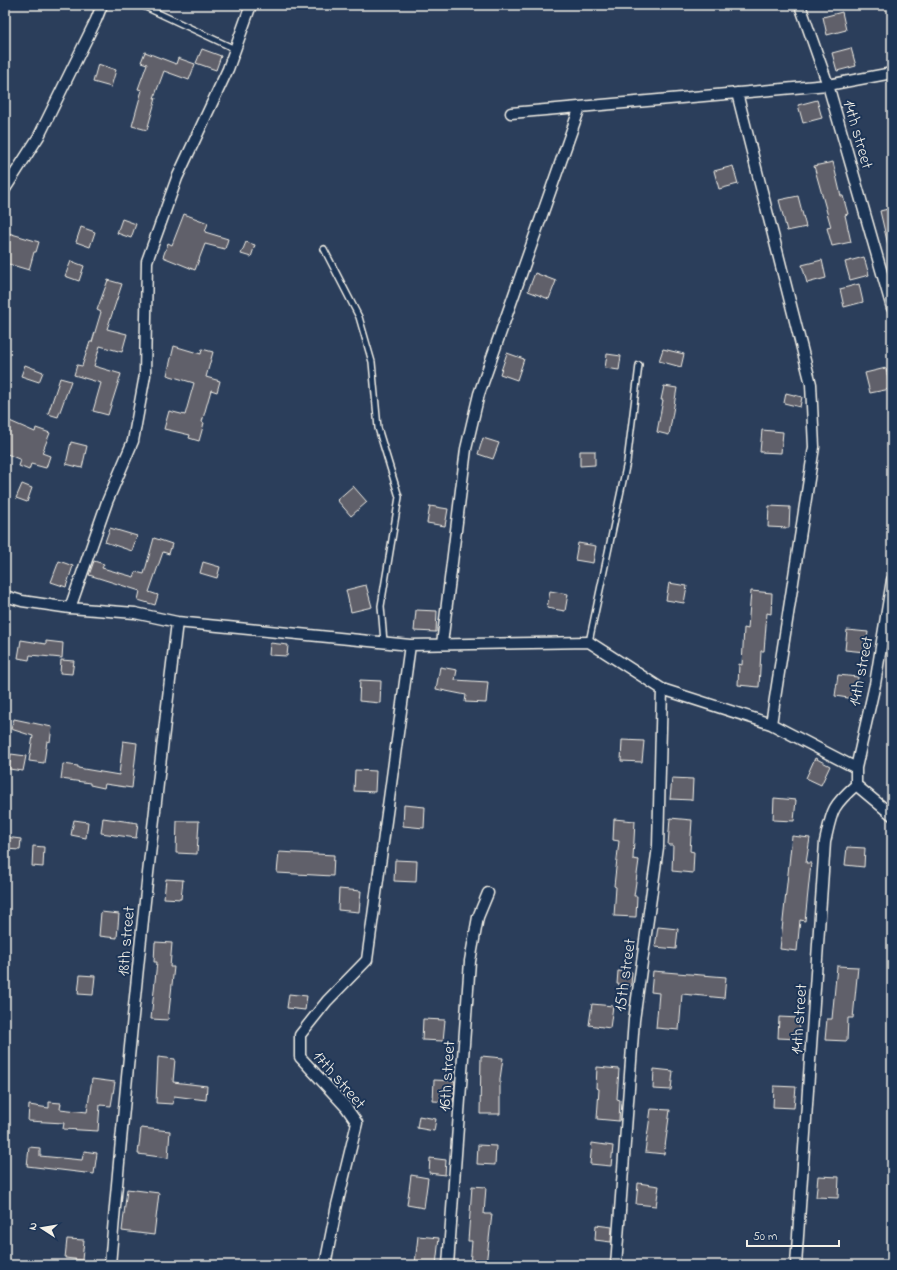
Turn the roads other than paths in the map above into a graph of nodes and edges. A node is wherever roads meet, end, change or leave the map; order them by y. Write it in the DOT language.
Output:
graph roads {
  1 [pos="102,5"];
  2 [pos="141,5"];
  3 [pos="251,5"];
  4 [pos="800,5"];
  5 [pos="235,50"];
  6 [pos="892,74"];
  7 [pos="828,85"];
  8 [pos="736,93"];
  9 [pos="580,106"];
  10 [pos="511,113"];
  11 [pos="5,189"];
  12 [pos="324,249"];
  13 [pos="892,308"];
  14 [pos="639,365"];
  15 [pos="892,580"];
  16 [pos="5,596"];
  17 [pos="70,608"];
  18 [pos="177,622"];
  19 [pos="384,642"];
  20 [pos="589,642"];
  21 [pos="442,644"];
  22 [pos="410,645"];
  23 [pos="662,689"];
  24 [pos="771,724"];
  25 [pos="856,768"];
  26 [pos="856,786"];
  27 [pos="892,815"];
  28 [pos="488,893"];
  29 [pos="110,1265"];
  30 [pos="325,1265"];
  31 [pos="448,1265"];
  32 [pos="616,1265"];
  33 [pos="796,1265"];
  1 -- 11 [label="street"];
  2 -- 5 [label="lane"];
  3 -- 5 [label="street"];
  4 -- 7 [label="street, 14th street"];
  5 -- 17 [label="street"];
  6 -- 7 [label="street"];
  7 -- 8 [label="street"];
  7 -- 13 [label="street, 14th street"];
  8 -- 9 [label="street"];
  8 -- 24 [label="street"];
  9 -- 10 [label="street"];
  9 -- 21 [label="street"];
  12 -- 19 [label="lane"];
  14 -- 20 [label="lane"];
  15 -- 25 [label="street, 14th street"];
  16 -- 17 [label="street"];
  17 -- 18 [label="street"];
  18 -- 19 [label="street"];
  18 -- 29 [label="street, 18th street"];
  19 -- 22 [label="street"];
  20 -- 21 [label="street"];
  20 -- 23 [label="street"];
  21 -- 22 [label="street"];
  22 -- 30 [label="street, 17th street"];
  23 -- 24 [label="street"];
  23 -- 32 [label="street, 15th street"];
  24 -- 25 [label="street"];
  25 -- 26 [label="street, 14th street"];
  26 -- 27 [label="street"];
  26 -- 33 [label="street, 14th street"];
  28 -- 31 [label="street, 16th street"];
}
